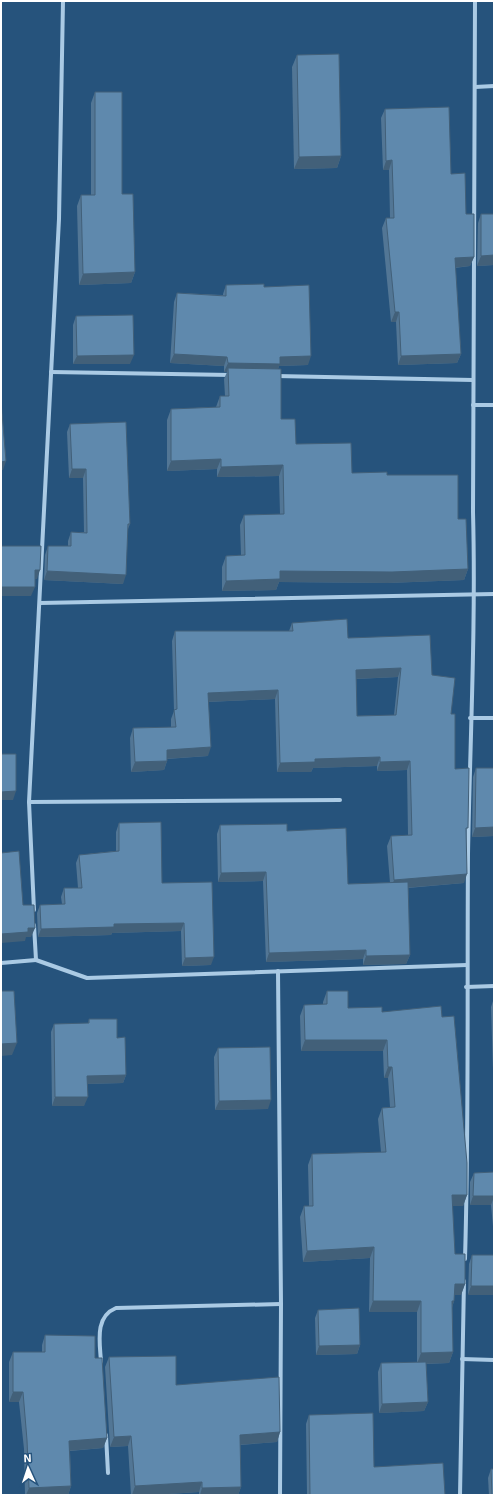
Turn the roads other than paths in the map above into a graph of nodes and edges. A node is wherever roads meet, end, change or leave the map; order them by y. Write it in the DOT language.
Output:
graph roads {
  1 [pos="63,1"];
  2 [pos="475,1"];
  3 [pos="494,86"];
  4 [pos="475,87"];
  5 [pos="51,372"];
  6 [pos="234,375"];
  7 [pos="274,376"];
  8 [pos="473,380"];
  9 [pos="473,405"];
  10 [pos="494,405"];
  11 [pos="494,594"];
  12 [pos="475,595"];
  13 [pos="40,603"];
  14 [pos="470,718"];
  15 [pos="494,718"];
  16 [pos="340,800"];
  17 [pos="29,802"];
  18 [pos="36,960"];
  19 [pos="1,963"];
  20 [pos="467,965"];
  21 [pos="278,971"];
  22 [pos="494,986"];
  23 [pos="466,987"];
  24 [pos="467,1173"];
  25 [pos="474,1173"];
  26 [pos="465,1266"];
  27 [pos="464,1274"];
  28 [pos="281,1304"];
  29 [pos="462,1359"];
  30 [pos="494,1360"];
  31 [pos="102,1366"];
  32 [pos="105,1427"];
  33 [pos="108,1473"];
  34 [pos="280,1495"];
  35 [pos="460,1495"];
  1 -- 5 [label="street"];
  2 -- 4 [label="street"];
  3 -- 4 [label="street"];
  4 -- 8 [label="street"];
  5 -- 6 [label="street"];
  5 -- 13 [label="street"];
  7 -- 8 [label="street"];
  8 -- 9 [label="street"];
  9 -- 10 [label="street"];
  9 -- 12 [label="street"];
  11 -- 12 [label="street"];
  12 -- 13 [label="street"];
  12 -- 14 [label="street"];
  13 -- 17 [label="street"];
  14 -- 15 [label="street"];
  14 -- 20 [label="street"];
  16 -- 17 [label="street"];
  17 -- 18 [label="street"];
  18 -- 19 [label="street"];
  18 -- 21 [label="street"];
  20 -- 21 [label="street"];
  20 -- 23 [label="street"];
  21 -- 28 [label="street"];
  22 -- 23 [label="street"];
  23 -- 24 [label="street"];
  24 -- 25 [label="street"];
  24 -- 26 [label="street"];
  27 -- 29 [label="street"];
  28 -- 31 [label="street"];
  28 -- 34 [label="street"];
  29 -- 30 [label="street"];
  29 -- 35 [label="street"];
  32 -- 33 [label="street"];
}
